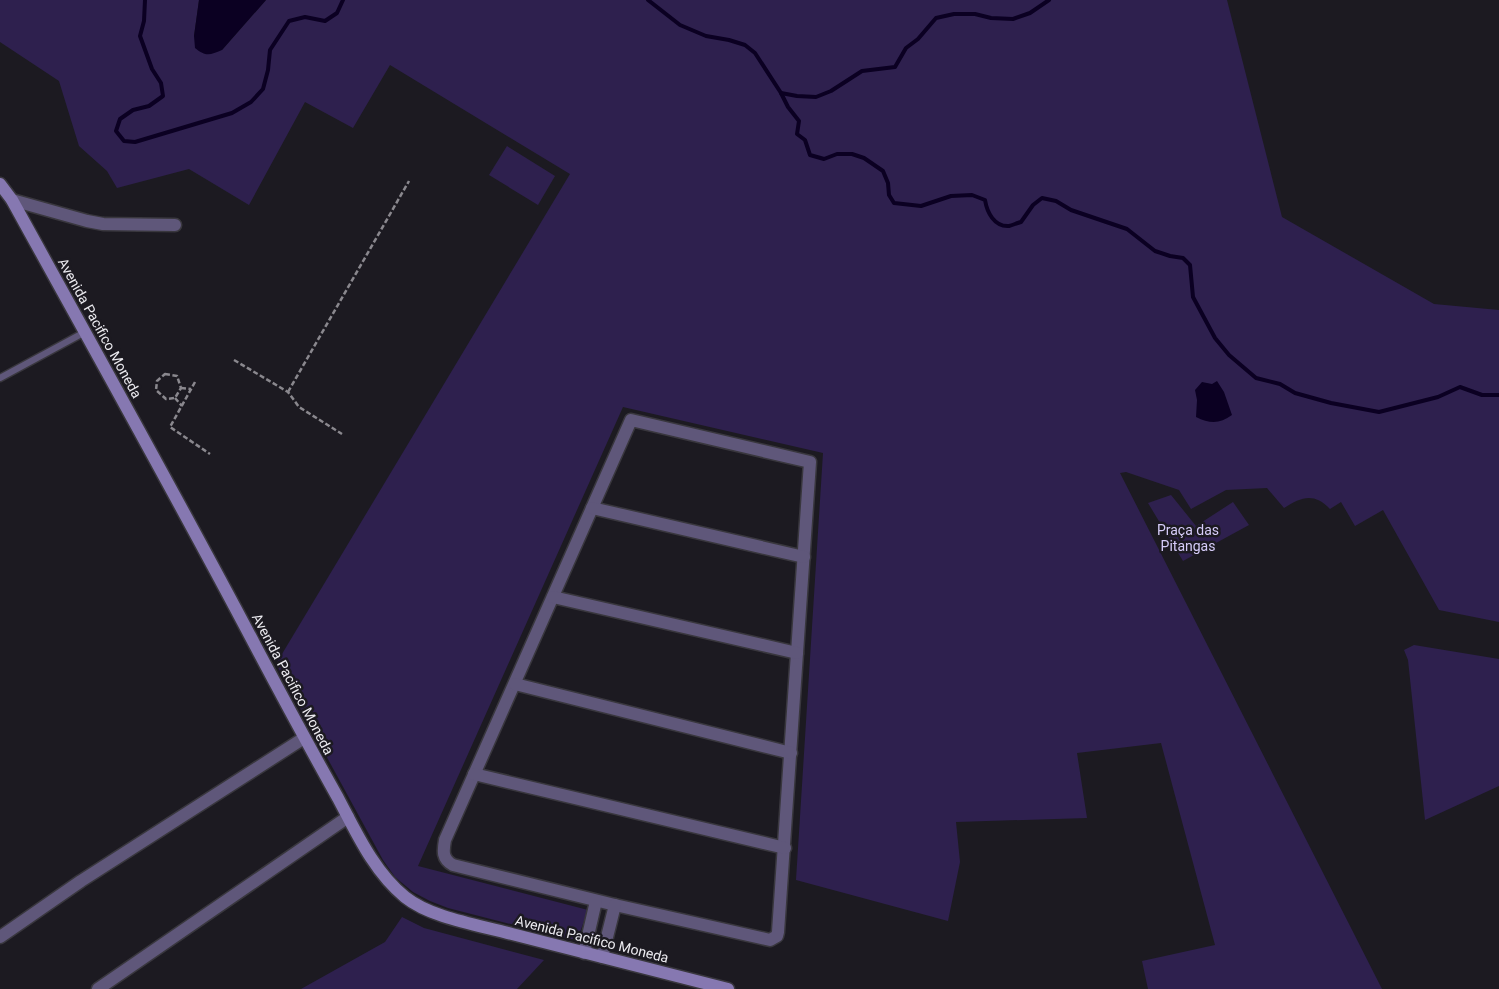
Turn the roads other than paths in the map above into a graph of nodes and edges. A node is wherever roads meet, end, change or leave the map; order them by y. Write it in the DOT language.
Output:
graph roads {
  1 [pos="0,184"];
  2 [pos="12,200"];
  3 [pos="175,225"];
  4 [pos="85,332"];
  5 [pos="0,378"];
  6 [pos="592,508"];
  7 [pos="804,557"];
  8 [pos="553,597"];
  9 [pos="797,653"];
  10 [pos="515,684"];
  11 [pos="304,738"];
  12 [pos="791,752"];
  13 [pos="474,774"];
  14 [pos="348,817"];
  15 [pos="785,848"];
  16 [pos="596,900"];
  17 [pos="615,905"];
  18 [pos="0,937"];
  19 [pos="584,953"];
  20 [pos="602,957"];
  21 [pos="98,989"];
  22 [pos="728,989"];
  1 -- 2 [label="street, Avenida Pacifico Moneda"];
  2 -- 3 [label="street"];
  2 -- 4 [label="street, Avenida Pacifico Moneda"];
  4 -- 5 [label="lane"];
  4 -- 11 [label="street, Avenida Pacifico Moneda"];
  6 -- 7 [label="street"];
  6 -- 7 [label="street"];
  6 -- 8 [label="street"];
  7 -- 9 [label="street"];
  8 -- 9 [label="street"];
  8 -- 10 [label="street"];
  9 -- 12 [label="street"];
  10 -- 12 [label="street"];
  10 -- 13 [label="street"];
  11 -- 14 [label="street, Avenida Pacifico Moneda"];
  11 -- 18 [label="street"];
  12 -- 15 [label="street"];
  13 -- 15 [label="street"];
  13 -- 16 [label="street"];
  14 -- 19 [label="street, Avenida Pacifico Moneda"];
  14 -- 21 [label="street"];
  15 -- 17 [label="street"];
  16 -- 17 [label="street"];
  16 -- 19 [label="street"];
  17 -- 20 [label="street"];
  19 -- 20 [label="street, Avenida Pacifico Moneda"];
  20 -- 22 [label="street, Avenida Pacifico Moneda"];
}
